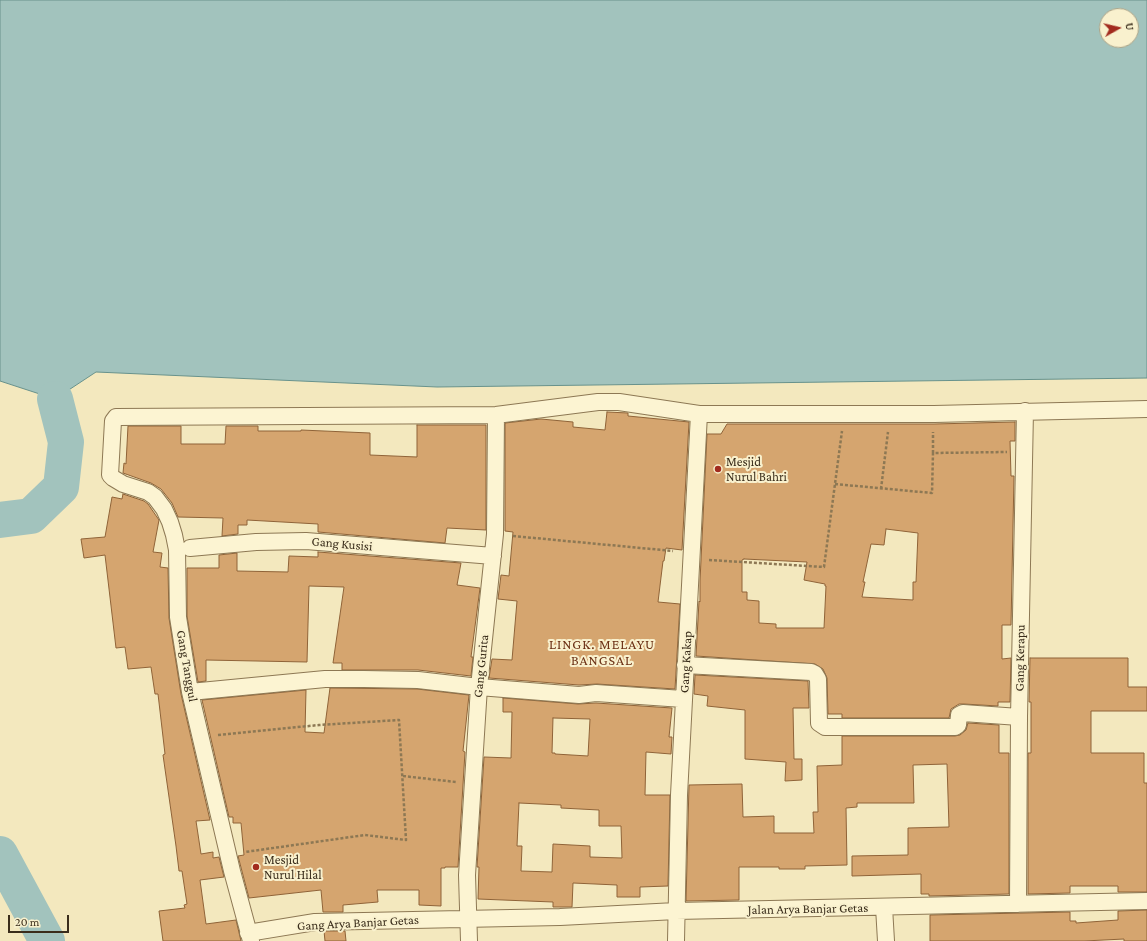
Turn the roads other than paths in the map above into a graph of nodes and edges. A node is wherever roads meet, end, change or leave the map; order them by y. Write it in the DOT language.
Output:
graph roads {
  1 [pos="1147,409"];
  2 [pos="1025,411"];
  3 [pos="699,414"];
  4 [pos="496,415"];
  5 [pos="190,548"];
  6 [pos="493,556"];
  7 [pos="685,664"];
  8 [pos="479,687"];
  9 [pos="190,692"];
  10 [pos="684,699"];
  11 [pos="1019,717"];
  12 [pos="1147,901"];
  13 [pos="1018,904"];
  14 [pos="884,907"];
  15 [pos="676,911"];
  16 [pos="468,918"];
  17 [pos="250,937"];
  18 [pos="469,941"];
  19 [pos="676,941"];
  20 [pos="886,941"];
  1 -- 2 [label="street"];
  2 -- 3 [label="street"];
  2 -- 11 [label="street, Gang Kerapu"];
  3 -- 4 [label="street"];
  3 -- 7 [label="street, Gang Kakap"];
  4 -- 6 [label="street, Gang Gurita"];
  4 -- 9 [label="street, Gang Tanggul"];
  5 -- 6 [label="street, Gang Kusisi"];
  6 -- 8 [label="street, Gang Gurita"];
  7 -- 10 [label="street, Gang Kakap"];
  7 -- 11 [label="street"];
  8 -- 9 [label="street"];
  8 -- 10 [label="street"];
  8 -- 16 [label="street, Gang Gurita"];
  9 -- 17 [label="street, Gang Tanggul"];
  10 -- 15 [label="street, Gang Kakap"];
  11 -- 13 [label="street, Gang Kerapu"];
  12 -- 13 [label="street, Jalan Arya Banjar Getas"];
  13 -- 14 [label="street, Jalan Arya Banjar Getas"];
  14 -- 15 [label="street, Jalan Arya Banjar Getas"];
  14 -- 20 [label="street"];
  15 -- 16 [label="street, Jalan Arya Banjar Getas"];
  15 -- 19 [label="street, Gang Kakap"];
  16 -- 17 [label="street, Gang Arya Banjar Getas"];
  16 -- 18 [label="street, Gang Gurita"];
}
